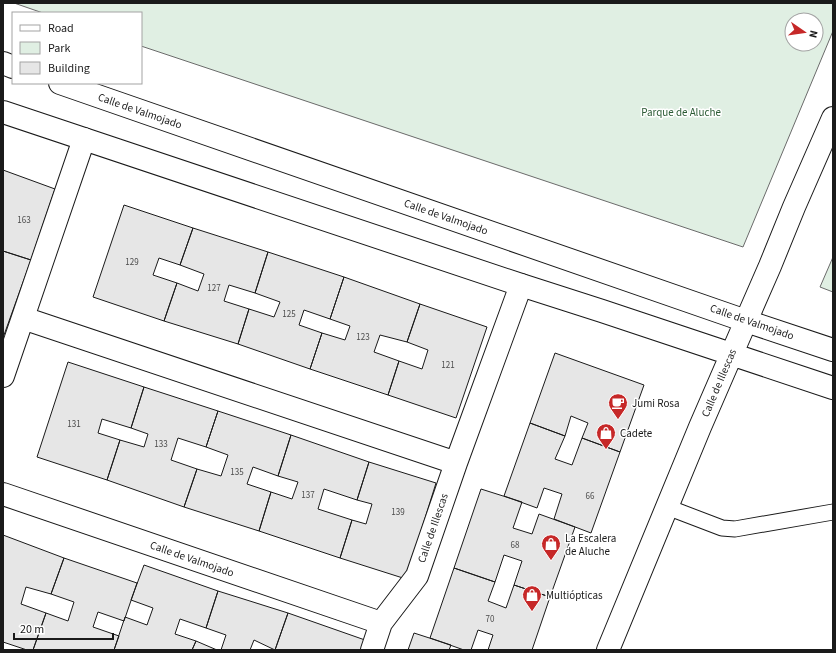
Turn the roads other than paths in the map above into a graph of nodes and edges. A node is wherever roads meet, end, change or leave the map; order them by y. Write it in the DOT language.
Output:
graph roads {
  1 [pos="63,84"];
  2 [pos="3,112"];
  3 [pos="833,118"];
  4 [pos="84,139"];
  5 [pos="521,285"];
  6 [pos="23,318"];
  7 [pos="746,321"];
  8 [pos="833,350"];
  9 [pos="732,353"];
  10 [pos="3,376"];
  11 [pos="833,388"];
  12 [pos="456,463"];
  13 [pos="3,494"];
  14 [pos="667,507"];
  15 [pos="833,512"];
  16 [pos="381,623"];
  17 [pos="372,650"];
  18 [pos="608,650"];
  1 -- 7 [label="street, Calle de Valmojado"];
  2 -- 4 [label="street"];
  3 -- 7 [label="street, Calle de Illescas"];
  4 -- 5 [label="street"];
  4 -- 6 [label="street"];
  5 -- 9 [label="street"];
  5 -- 12 [label="street, Calle de Illescas"];
  6 -- 10 [label="street"];
  6 -- 12 [label="street"];
  7 -- 8 [label="street, Calle de Valmojado"];
  7 -- 9 [label="street, Calle de Illescas"];
  9 -- 11 [label="street"];
  9 -- 14 [label="street, Calle de Illescas"];
  12 -- 16 [label="street, Calle de Illescas"];
  13 -- 16 [label="street, Calle de Valmojado"];
  14 -- 15 [label="lane"];
  14 -- 18 [label="street, Calle de Illescas"];
  16 -- 17 [label="street, Calle de Illescas"];
}
